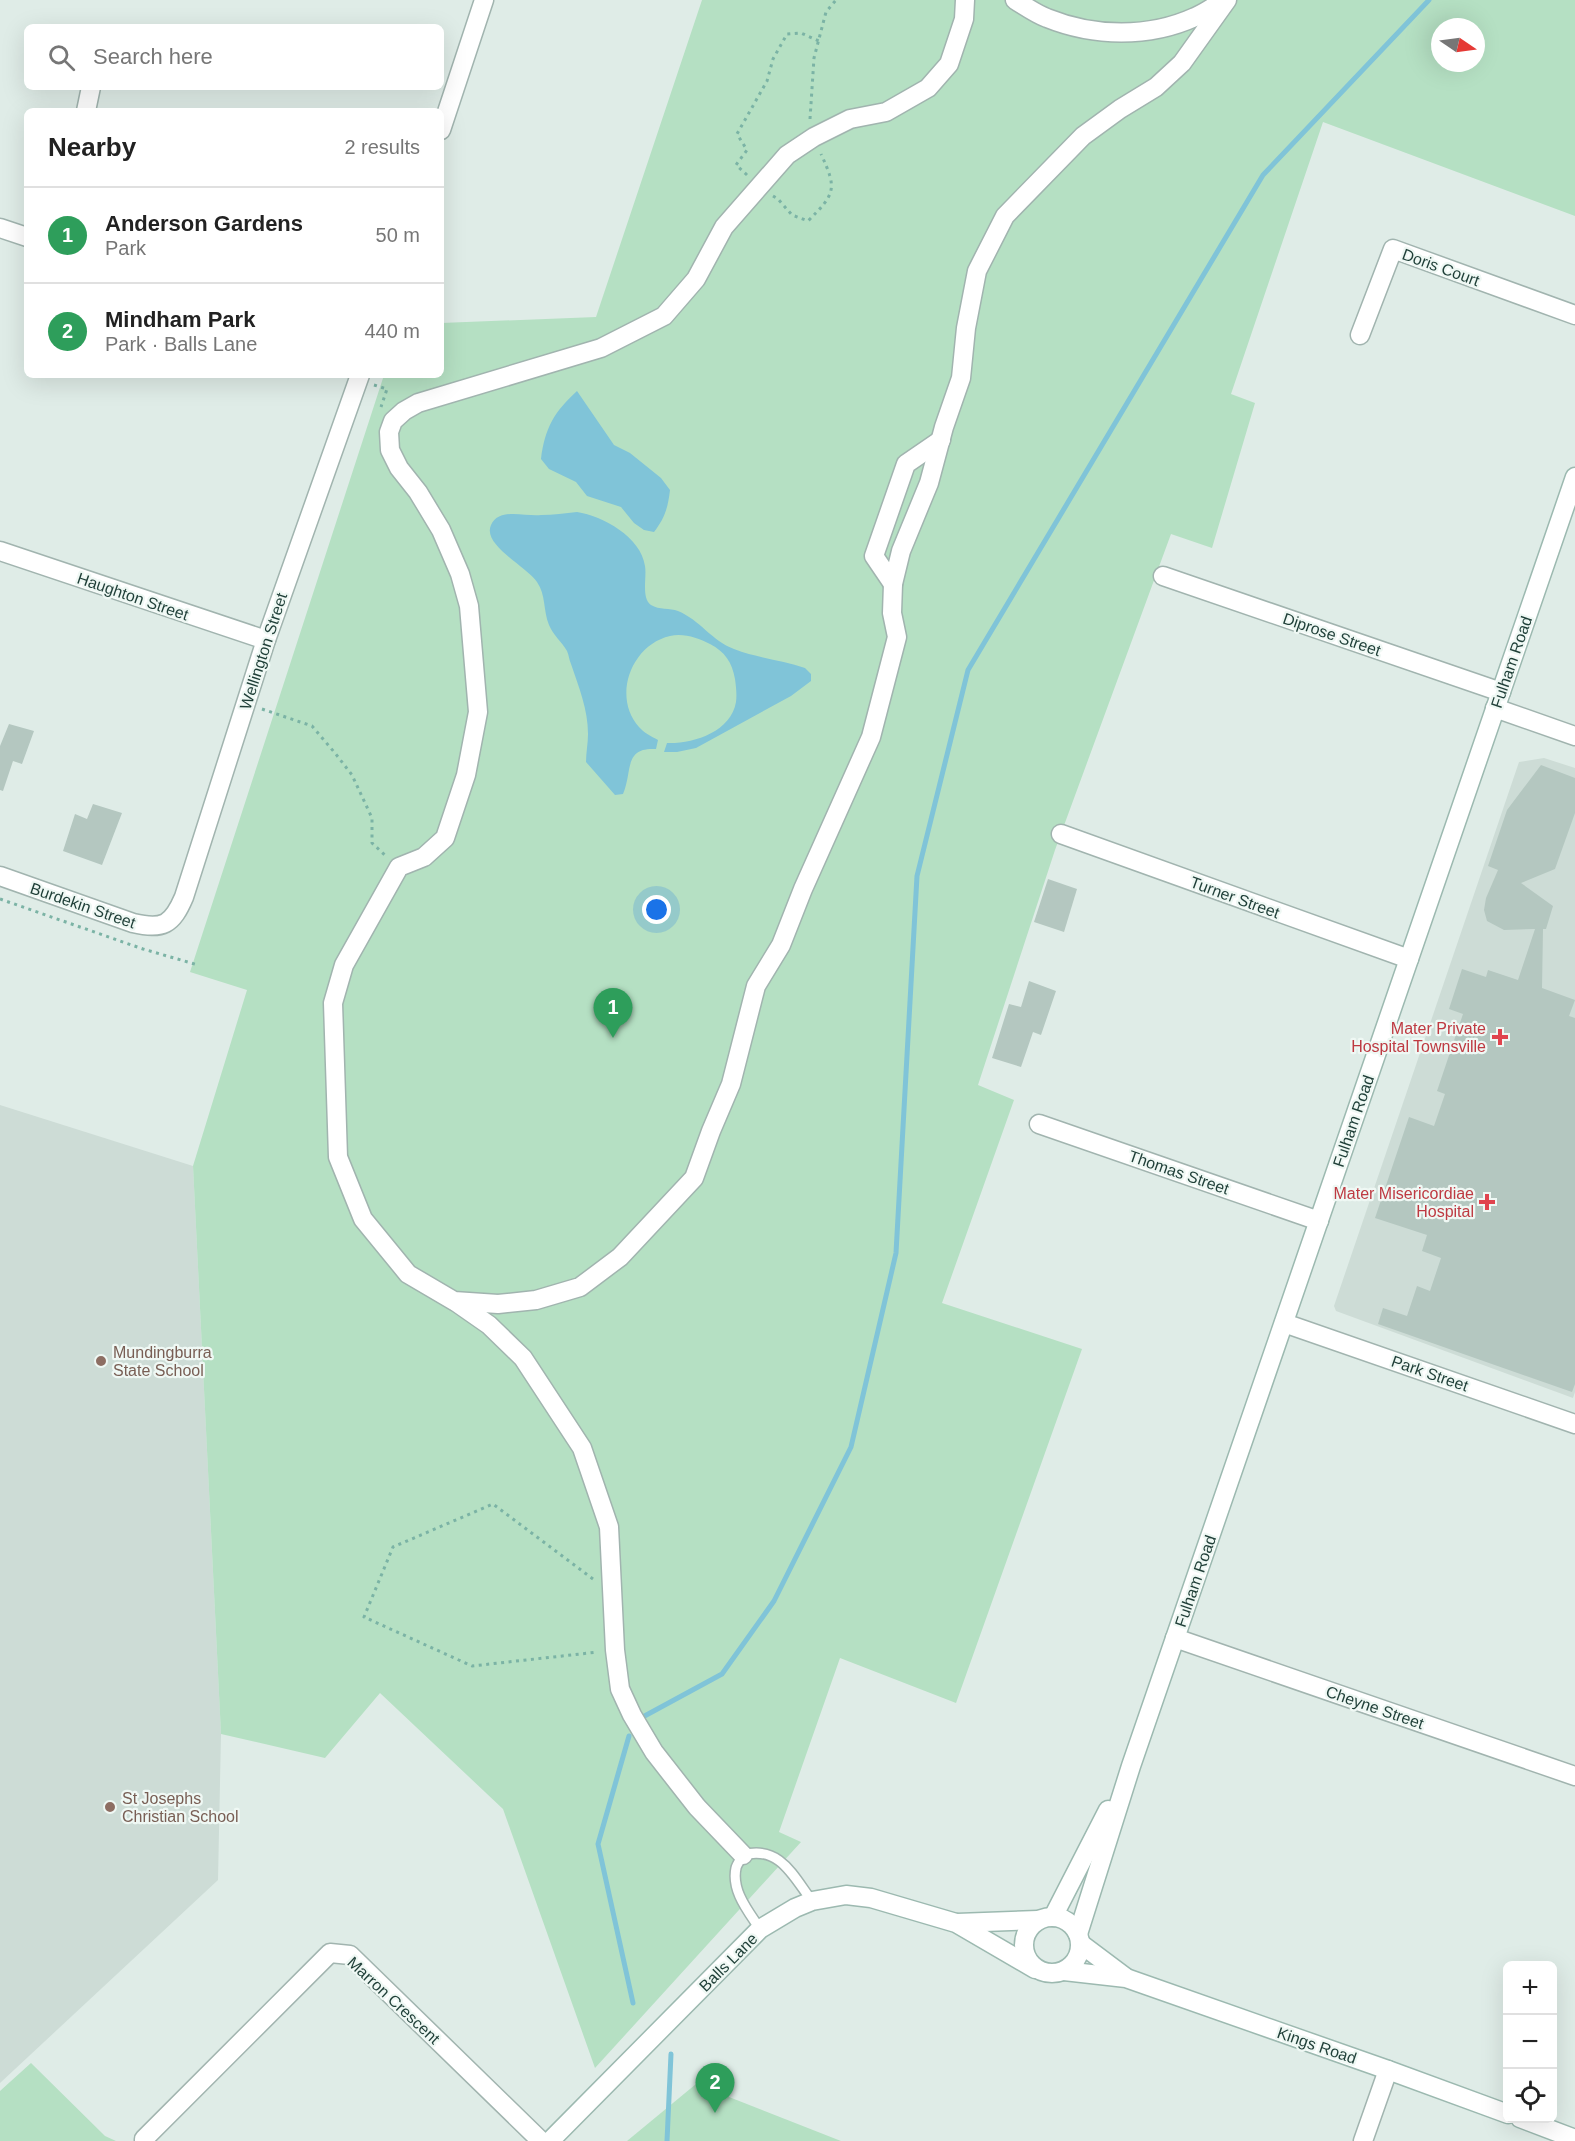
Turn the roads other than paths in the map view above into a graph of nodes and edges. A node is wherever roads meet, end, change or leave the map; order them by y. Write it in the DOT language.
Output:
graph roads {
  1 [pos="484,0"];
  2 [pos="965,0"];
  3 [pos="1015,0"];
  4 [pos="1226,0"];
  5 [pos="90,90"];
  6 [pos="87,108"];
  7 [pos="444,121"];
  8 [pos="0,228"];
  9 [pos="24,236"];
  10 [pos="1575,315"];
  11 [pos="1360,334"];
  12 [pos="359,378"];
  13 [pos="941,440"];
  14 [pos="1575,477"];
  15 [pos="0,551"];
  16 [pos="1163,576"];
  17 [pos="893,584"];
  18 [pos="266,640"];
  19 [pos="1498,700"];
  20 [pos="1575,736"];
  21 [pos="1061,834"];
  22 [pos="0,876"];
  23 [pos="166,924"];
  24 [pos="1409,959"];
  25 [pos="1039,1124"];
  26 [pos="1319,1221"];
  27 [pos="454,1301"];
  28 [pos="1284,1323"];
  29 [pos="1575,1424"];
  30 [pos="1175,1638"];
  31 [pos="1131,1766"];
  32 [pos="1575,1776"];
  33 [pos="743,1855"];
  34 [pos="812,1901"];
  35 [pos="1046,1918"];
  36 [pos="956,1923"];
  37 [pos="760,1929"];
  38 [pos="1079,1939"];
  39 [pos="1035,1969"];
  40 [pos="1064,1971"];
  41 [pos="1126,1978"];
  42 [pos="1388,2070"];
  43 [pos="1503,2112"];
  44 [pos="1533,2123"];
  45 [pos="1575,2139"];
  46 [pos="144,2141"];
  47 [pos="541,2141"];
  48 [pos="550,2141"];
  49 [pos="1363,2141"];
  1 -- 7 [label="street"];
  2 -- 27 [label="street"];
  3 -- 4 [label="street"];
  4 -- 13 [label="street"];
  5 -- 6 [label="street"];
  8 -- 9 [label="street"];
  10 -- 11 [label="street, Doris Court"];
  12 -- 18 [label="street, Wellington Street"];
  13 -- 17 [label="street"];
  13 -- 17 [label="street"];
  14 -- 19 [label="street, Fulham Road"];
  15 -- 18 [label="street, Haughton Street"];
  16 -- 19 [label="street, Diprose Street"];
  17 -- 27 [label="street"];
  18 -- 23 [label="street, Wellington Street"];
  19 -- 20 [label="street, Diprose Street"];
  19 -- 24 [label="street, Fulham Road"];
  21 -- 24 [label="street, Turner Street"];
  22 -- 23 [label="street, Burdekin Street"];
  24 -- 26 [label="street, Fulham Road"];
  25 -- 26 [label="street, Thomas Street"];
  26 -- 28 [label="street, Fulham Road"];
  27 -- 33 [label="street"];
  28 -- 29 [label="street, Park Street"];
  28 -- 30 [label="street, Fulham Road"];
  30 -- 31 [label="street, Fulham Road"];
  30 -- 32 [label="street, Cheyne Street"];
  31 -- 35 [label="street, Fulham Road"];
  31 -- 38 [label="street, Fulham Road"];
  33 -- 34 [label="lane"];
  33 -- 37 [label="lane"];
  34 -- 36 [label="street, Balls Lane"];
  34 -- 37 [label="street, Balls Lane"];
  35 -- 36 [label="street, Balls Lane"];
  35 -- 38 [label="street"];
  35 -- 39 [label="street"];
  36 -- 39 [label="street, Balls Lane"];
  37 -- 48 [label="street, Balls Lane"];
  38 -- 40 [label="street"];
  38 -- 41 [label="street, Kings Road"];
  39 -- 40 [label="street"];
  40 -- 41 [label="street, Kings Road"];
  41 -- 42 [label="street, Kings Road"];
  42 -- 43 [label="street, Kings Road"];
  42 -- 49 [label="street"];
  44 -- 45 [label="street"];
  46 -- 47 [label="street, Marron Crescent"];
}
